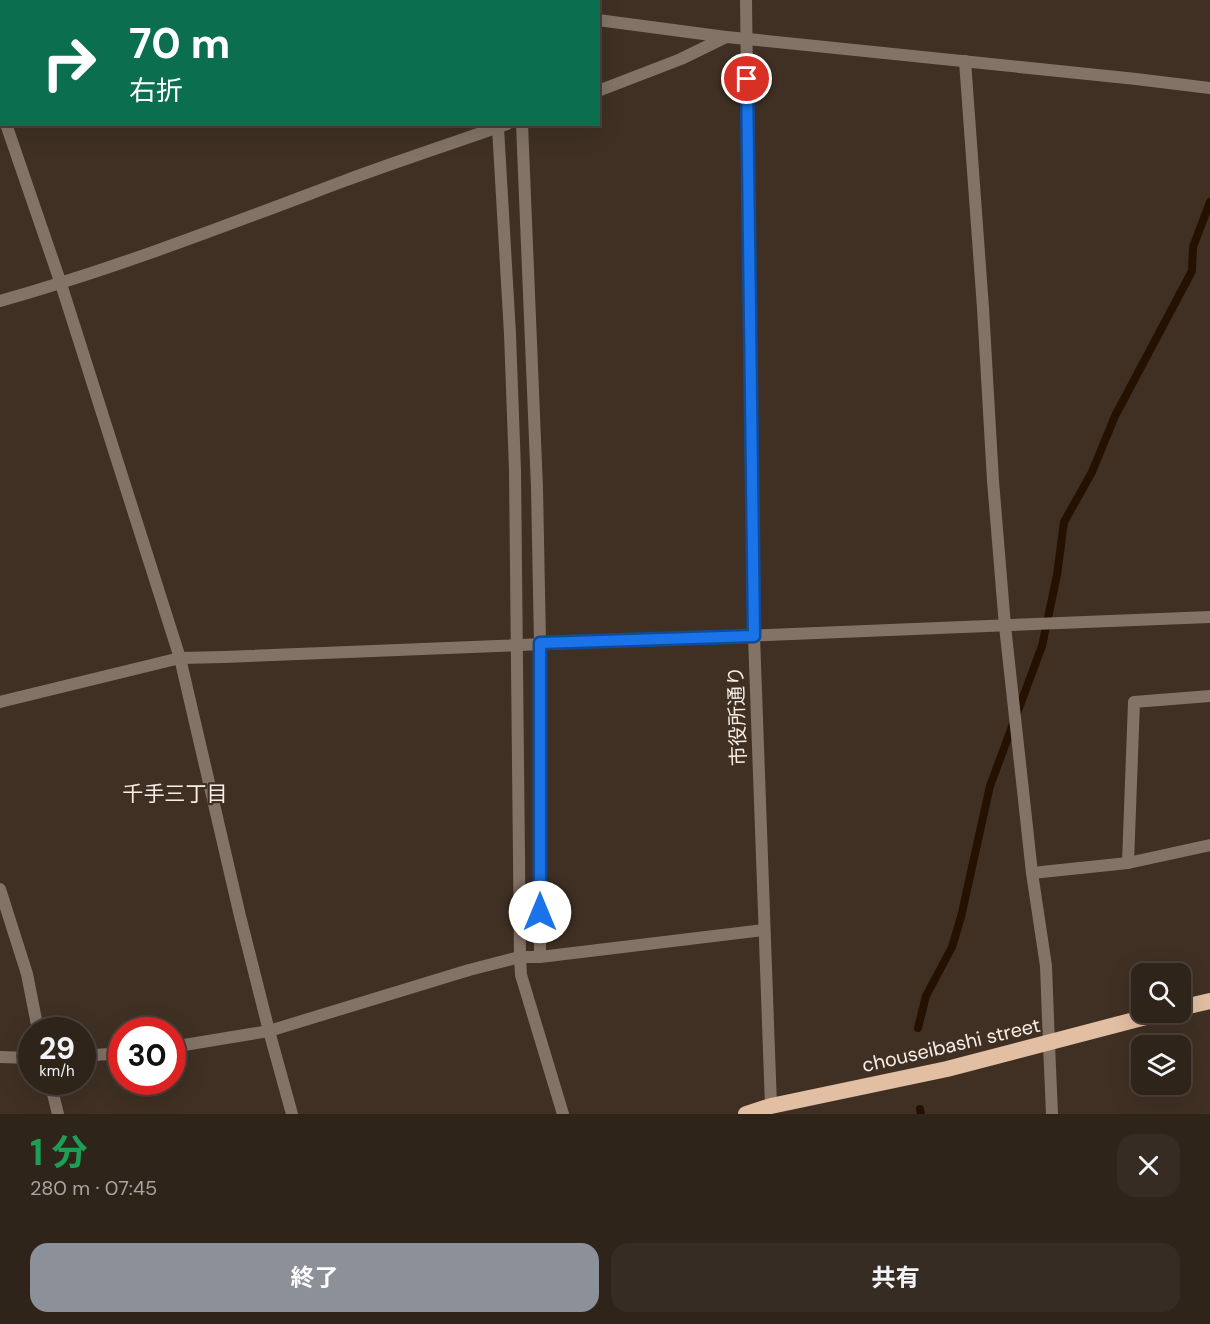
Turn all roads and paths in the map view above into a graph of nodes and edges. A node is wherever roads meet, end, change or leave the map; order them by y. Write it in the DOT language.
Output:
graph roads {
  1 [pos="746,0"];
  2 [pos="600,20"];
  3 [pos="726,37"];
  4 [pos="748,39"];
  5 [pos="965,61"];
  6 [pos="1210,88"];
  7 [pos="600,90"];
  8 [pos="7,126"];
  9 [pos="503,126"];
  10 [pos="522,126"];
  11 [pos="61,284"];
  12 [pos="0,301"];
  13 [pos="1210,617"];
  14 [pos="1005,626"];
  15 [pos="754,636"];
  16 [pos="540,643"];
  17 [pos="515,645"];
  18 [pos="180,658"];
  19 [pos="1210,696"];
  20 [pos="0,702"];
  21 [pos="1210,845"];
  22 [pos="1128,863"];
  23 [pos="1032,873"];
  24 [pos="0,889"];
  25 [pos="764,930"];
  26 [pos="520,957"];
  27 [pos="540,957"];
  28 [pos="1210,1001"];
  29 [pos="1191,1005"];
  30 [pos="35,1017"];
  31 [pos="1131,1021"];
  32 [pos="269,1031"];
  33 [pos="1049,1044"];
  34 [pos="186,1045"];
  35 [pos="0,1057"];
  36 [pos="18,1058"];
  37 [pos="53,1095"];
  38 [pos="771,1107"];
  39 [pos="58,1114"];
  40 [pos="292,1114"];
  41 [pos="563,1114"];
  42 [pos="746,1114"];
  43 [pos="1052,1114"];
  1 -- 4 [label="street, 市役所通り"];
  2 -- 3 [label="street"];
  3 -- 4 [label="street"];
  3 -- 7 [label="street"];
  4 -- 5 [label="street"];
  4 -- 15 [label="street, 市役所通り"];
  5 -- 6 [label="street"];
  5 -- 14 [label="street"];
  8 -- 11 [label="street"];
  9 -- 11 [label="street"];
  9 -- 17 [label="street"];
  10 -- 16 [label="street"];
  11 -- 12 [label="street"];
  11 -- 18 [label="street"];
  13 -- 14 [label="street"];
  14 -- 15 [label="street"];
  14 -- 23 [label="street"];
  15 -- 16 [label="street"];
  15 -- 25 [label="street, 市役所通り"];
  16 -- 17 [label="street"];
  16 -- 27 [label="street"];
  17 -- 18 [label="street"];
  17 -- 26 [label="street"];
  18 -- 20 [label="street"];
  18 -- 32 [label="street"];
  19 -- 22 [label="street"];
  21 -- 22 [label="street"];
  22 -- 23 [label="street"];
  23 -- 33 [label="street"];
  24 -- 30 [label="street"];
  25 -- 27 [label="street"];
  25 -- 38 [label="street, 市役所通り"];
  26 -- 27 [label="street"];
  26 -- 32 [label="street"];
  26 -- 41 [label="street"];
  28 -- 29 [label="highway"];
  31 -- 33 [label="highway, chouseibashi street"];
  32 -- 34 [label="street"];
  32 -- 40 [label="street"];
  33 -- 38 [label="highway, chouseibashi street"];
  33 -- 43 [label="street"];
  35 -- 36 [label="street"];
  37 -- 39 [label="street"];
  38 -- 42 [label="highway, chouseibashi street"];
}
